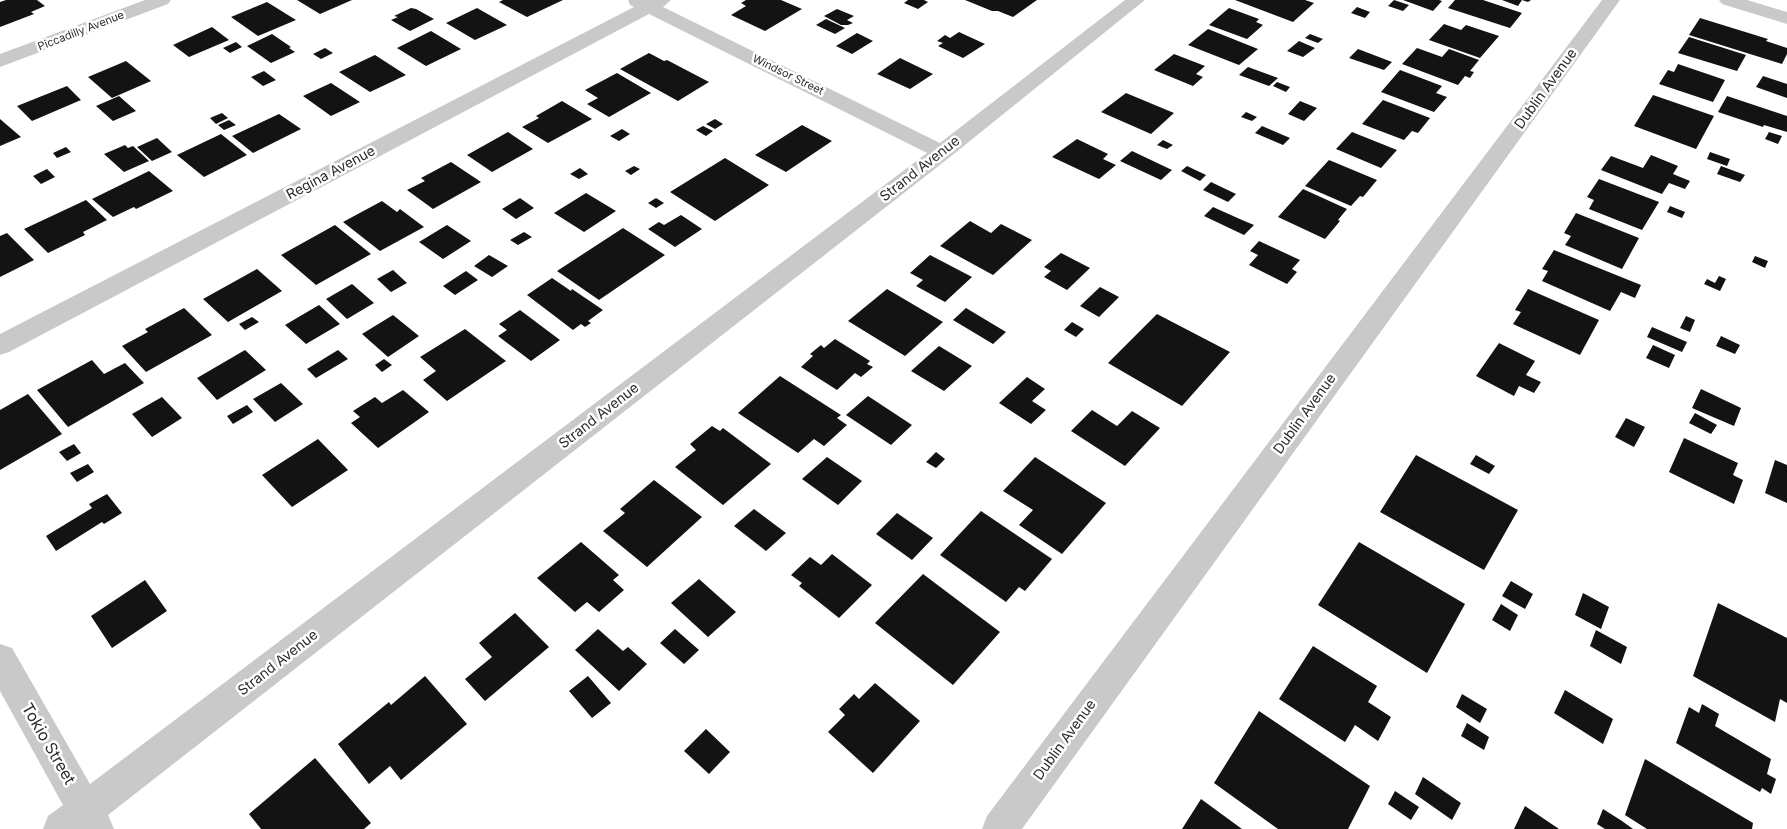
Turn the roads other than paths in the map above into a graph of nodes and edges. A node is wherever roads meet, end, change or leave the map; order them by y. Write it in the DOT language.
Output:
graph roads {
  1 [pos="162,0"];
  2 [pos="1136,0"];
  3 [pos="1611,0"];
  4 [pos="1728,0"];
  5 [pos="648,2"];
  6 [pos="1787,18"];
  7 [pos="0,61"];
  8 [pos="942,152"];
  9 [pos="0,345"];
  10 [pos="0,659"];
  11 [pos="81,823"];
  12 [pos="1000,829"];
  1 -- 7 [label="street, Piccadilly Avenue"];
  2 -- 8 [label="street, Strand Avenue"];
  3 -- 12 [label="street, Dublin Avenue"];
  4 -- 6 [label="street"];
  5 -- 8 [label="street, Windsor Street"];
  5 -- 9 [label="street, Regina Avenue"];
  8 -- 11 [label="street, Strand Avenue"];
  10 -- 11 [label="street, Tokio Street"];
}
